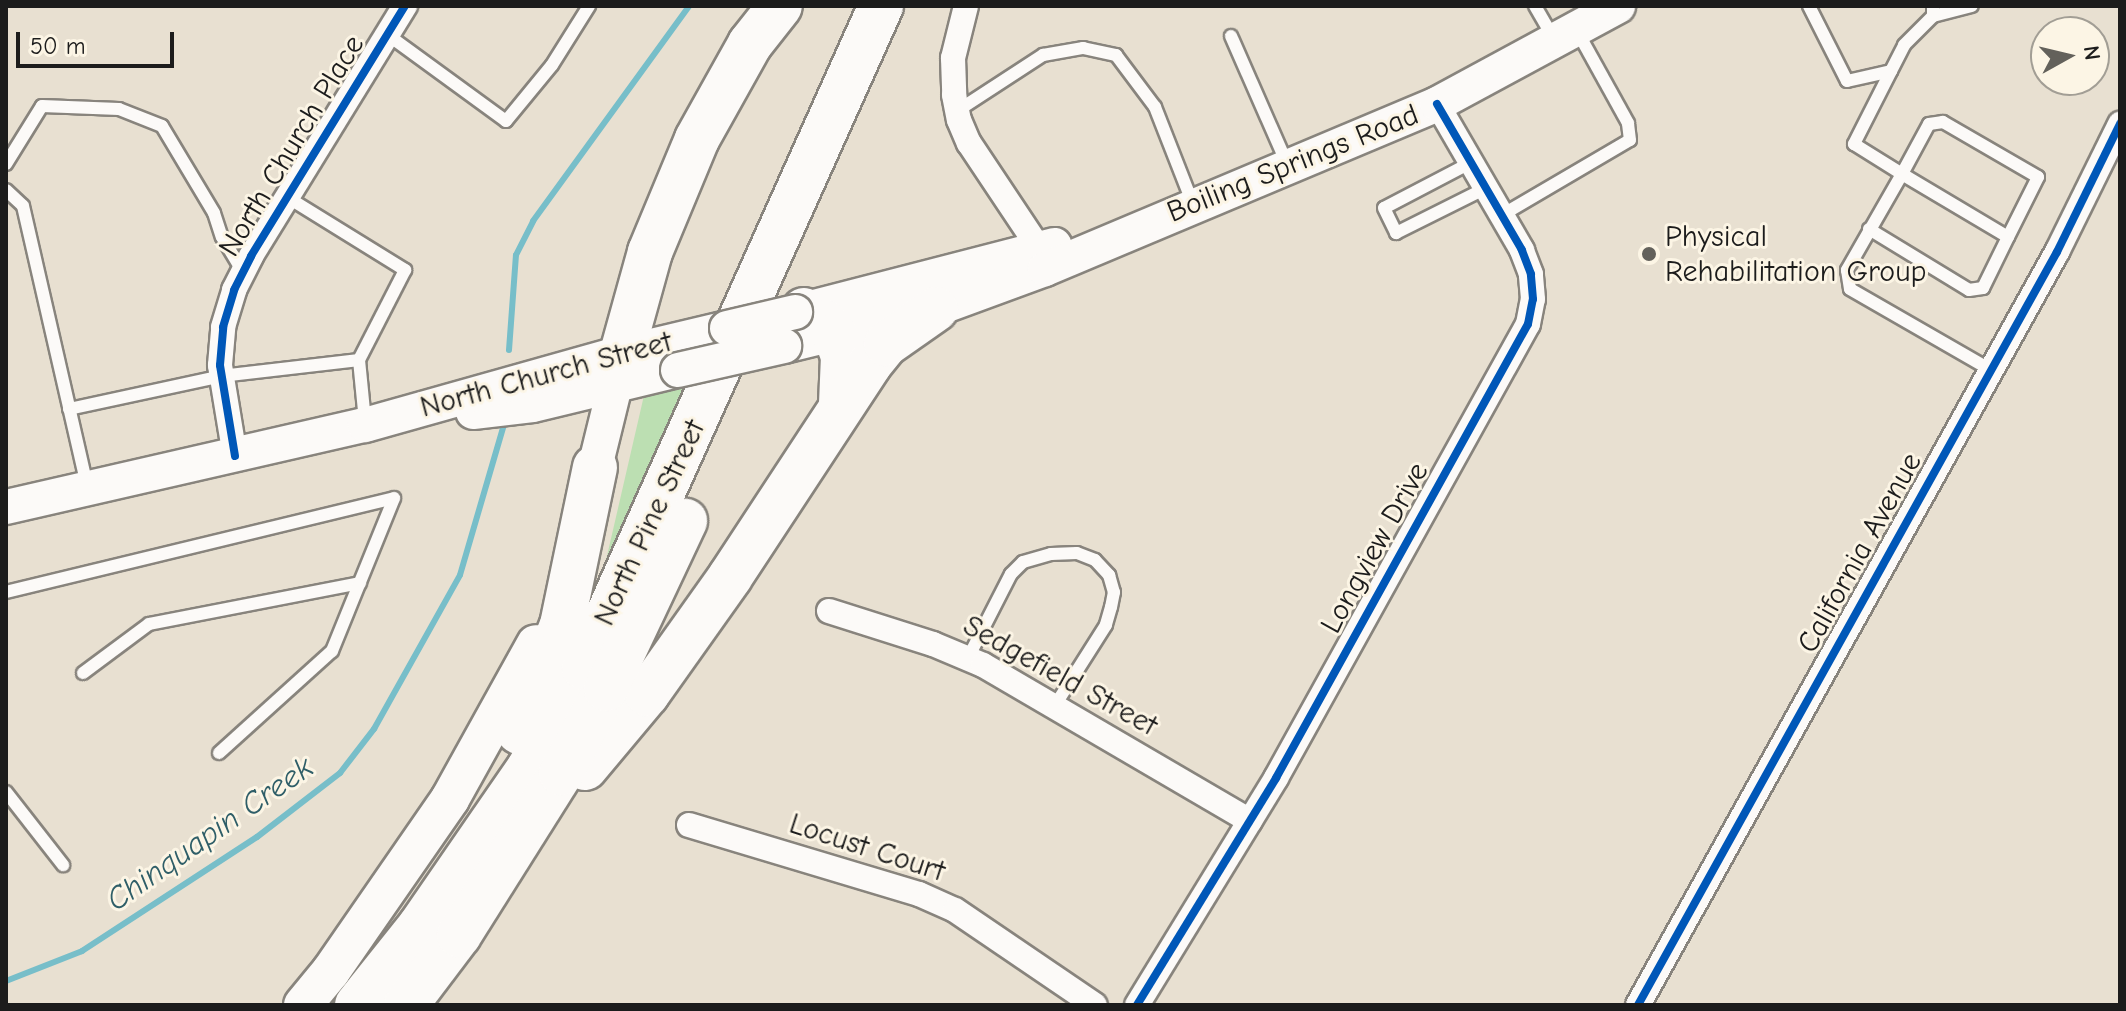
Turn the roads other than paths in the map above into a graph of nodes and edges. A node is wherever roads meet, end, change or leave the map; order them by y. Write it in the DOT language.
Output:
graph roads {
  1 [pos="405,6"];
  2 [pos="589,6"];
  3 [pos="780,6"];
  4 [pos="881,6"];
  5 [pos="912,6"];
  6 [pos="966,6"];
  7 [pos="1535,6"];
  8 [pos="1618,6"];
  9 [pos="1809,6"];
  10 [pos="1972,6"];
  11 [pos="1933,11"];
  12 [pos="1565,34"];
  13 [pos="388,35"];
  14 [pos="1231,36"];
  15 [pos="1891,71"];
  16 [pos="1437,104"];
  17 [pos="957,111"];
  18 [pos="2120,124"];
  19 [pos="2114,153"];
  20 [pos="1472,162"];
  21 [pos="6,164"];
  22 [pos="1289,169"];
  23 [pos="1902,174"];
  24 [pos="1486,188"];
  25 [pos="6,190"];
  26 [pos="287,197"];
  27 [pos="1194,206"];
  28 [pos="1502,215"];
  29 [pos="1869,229"];
  30 [pos="2008,237"];
  31 [pos="1042,259"];
  32 [pos="243,272"];
  33 [pos="936,309"];
  34 [pos="805,326"];
  35 [pos="735,342"];
  36 [pos="359,360"];
  37 [pos="619,369"];
  38 [pos="1991,370"];
  39 [pos="221,376"];
  40 [pos="549,402"];
  41 [pos="841,403"];
  42 [pos="69,409"];
  43 [pos="365,425"];
  44 [pos="235,456"];
  45 [pos="598,456"];
  46 [pos="88,489"];
  47 [pos="6,507"];
  48 [pos="360,583"];
  49 [pos="6,592"];
  50 [pos="829,611"];
  51 [pos="968,658"];
  52 [pos="83,673"];
  53 [pos="1054,707"];
  54 [pos="219,753"];
  55 [pos="6,792"];
  56 [pos="1250,821"];
  57 [pos="689,825"];
  58 [pos="512,855"];
  59 [pos="63,865"];
  60 [pos="439,896"];
  61 [pos="303,1005"];
  62 [pos="357,1005"];
  63 [pos="406,1005"];
  64 [pos="1095,1005"];
  65 [pos="1137,1005"];
  66 [pos="1638,1005"];
  1 -- 13 [label="street, North Church Place"];
  2 -- 13 [label="lane"];
  3 -- 37 [label="highway"];
  4 -- 60 [label="highway, North Pine Street"];
  5 -- 58 [label="highway, North Pine Street"];
  6 -- 17 [label="street"];
  7 -- 12 [label="lane"];
  8 -- 12 [label="main road, Boiling Springs Road"];
  9 -- 15 [label="lane"];
  10 -- 11 [label="lane"];
  11 -- 15 [label="lane"];
  12 -- 16 [label="main road, Boiling Springs Road"];
  12 -- 28 [label="lane"];
  13 -- 26 [label="street, North Church Place"];
  14 -- 22 [label="lane"];
  15 -- 23 [label="lane"];
  16 -- 20 [label="street, Longview Drive"];
  16 -- 22 [label="main road, Boiling Springs Road"];
  17 -- 27 [label="lane"];
  17 -- 31 [label="street"];
  18 -- 19 [label="street, California Avenue"];
  19 -- 38 [label="street, California Avenue"];
  20 -- 24 [label="street, Longview Drive"];
  20 -- 24 [label="lane"];
  21 -- 32 [label="lane"];
  22 -- 27 [label="main road, Boiling Springs Road"];
  23 -- 29 [label="lane"];
  23 -- 30 [label="lane"];
  23 -- 30 [label="lane"];
  24 -- 28 [label="street, Longview Drive"];
  25 -- 42 [label="lane"];
  26 -- 32 [label="street, North Church Place"];
  26 -- 36 [label="lane"];
  27 -- 31 [label="main road, Boiling Springs Road"];
  28 -- 56 [label="street, Longview Drive"];
  29 -- 30 [label="lane"];
  29 -- 38 [label="lane"];
  31 -- 33 [label="main road, Boiling Springs Road"];
  31 -- 34 [label="main road, Boiling Springs Road"];
  32 -- 39 [label="street, North Church Place"];
  33 -- 34 [label="main road, Boiling Springs Road"];
  33 -- 41 [label="highway"];
  34 -- 35 [label="main road, Boiling Springs Road, bridge"];
  34 -- 41 [label="highway"];
  35 -- 37 [label="main road, North Church Street, bridge"];
  36 -- 39 [label="lane"];
  36 -- 43 [label="lane"];
  37 -- 40 [label="main road, North Church Street"];
  37 -- 43 [label="main road, North Church Street"];
  37 -- 45 [label="main road"];
  38 -- 66 [label="street, California Avenue"];
  39 -- 42 [label="lane"];
  39 -- 44 [label="street, North Church Place"];
  40 -- 43 [label="main road, North Church Street"];
  40 -- 45 [label="main road"];
  41 -- 58 [label="highway"];
  42 -- 46 [label="lane"];
  43 -- 44 [label="main road, North Church Street"];
  44 -- 46 [label="main road, North Church Street"];
  45 -- 60 [label="highway"];
  45 -- 61 [label="main road"];
  46 -- 47 [label="main road, North Church Street"];
  48 -- 49 [label="lane"];
  48 -- 52 [label="lane"];
  48 -- 54 [label="lane"];
  50 -- 51 [label="street, Sedgefield Street"];
  51 -- 53 [label="street, Sedgefield Street"];
  51 -- 53 [label="lane"];
  53 -- 56 [label="street, Sedgefield Street"];
  55 -- 59 [label="lane"];
  56 -- 65 [label="street, Longview Drive"];
  57 -- 64 [label="street, Locust Court"];
  58 -- 63 [label="highway, North Pine Street"];
  60 -- 62 [label="highway, North Pine Street"];
}
